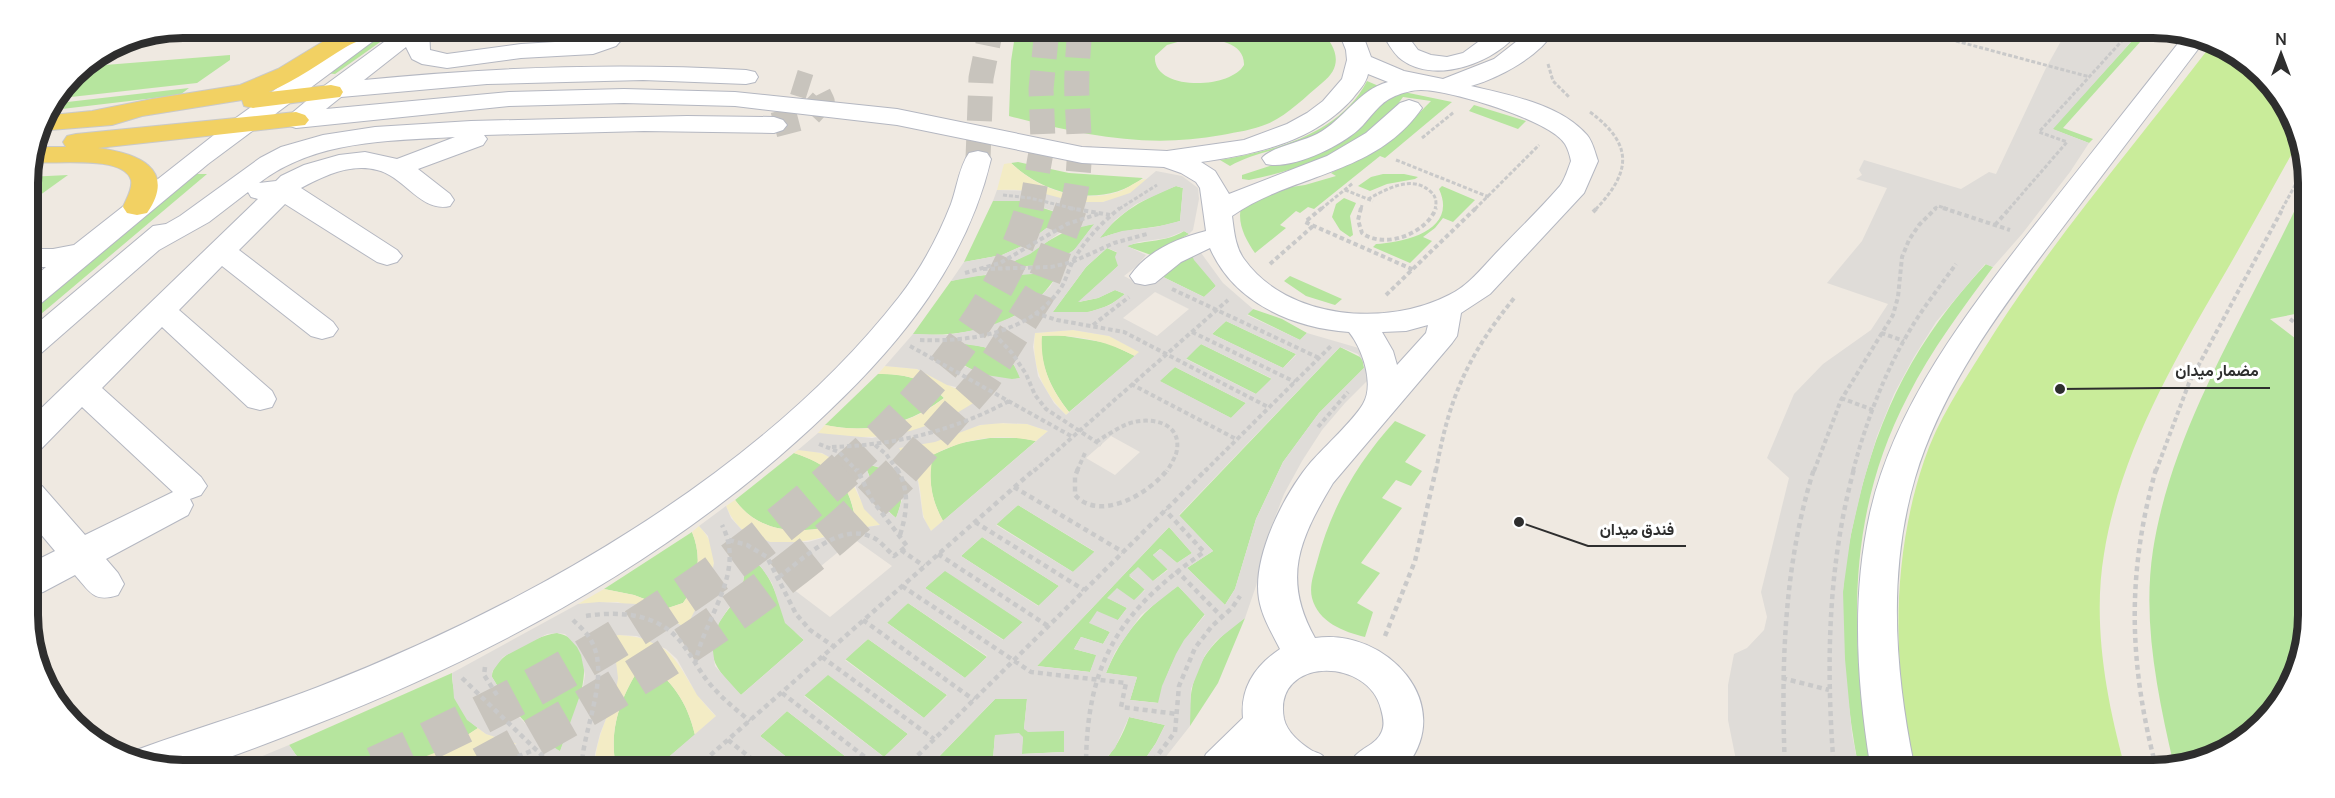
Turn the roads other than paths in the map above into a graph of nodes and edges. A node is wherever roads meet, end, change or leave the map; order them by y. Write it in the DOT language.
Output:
graph roads {
  1 [pos="329,38"];
  2 [pos="360,38"];
  3 [pos="404,38"];
  4 [pos="418,38"];
  5 [pos="502,38"];
  6 [pos="572,38"];
  7 [pos="609,38"];
  8 [pos="1354,38"];
  9 [pos="1397,38"];
  10 [pos="1498,38"];
  11 [pos="1530,38"];
  12 [pos="2191,42"];
  13 [pos="392,46"];
  14 [pos="560,49"];
  15 [pos="482,57"];
  16 [pos="1513,59"];
  17 [pos="1359,60"];
  18 [pos="773,80"];
  19 [pos="422,81"];
  20 [pos="1430,85"];
  21 [pos="332,92"];
  22 [pos="275,98"];
  23 [pos="1408,108"];
  24 [pos="1533,111"];
  25 [pos="92,119"];
  26 [pos="296,120"];
  27 [pos="50,123"];
  28 [pos="774,125"];
  29 [pos="238,126"];
  30 [pos="504,136"];
  31 [pos="42,145"];
  32 [pos="40,155"];
  33 [pos="978,159"];
  34 [pos="397,168"];
  35 [pos="1163,171"];
  36 [pos="281,189"];
  37 [pos="440,200"];
  38 [pos="218,203"];
  39 [pos="137,207"];
  40 [pos="1218,213"];
  41 [pos="146,246"];
  42 [pos="220,250"];
  43 [pos="81,252"];
  44 [pos="387,256"];
  45 [pos="38,258"];
  46 [pos="1148,278"];
  47 [pos="38,289"];
  48 [pos="160,309"];
  49 [pos="1448,309"];
  50 [pos="322,329"];
  51 [pos="1346,332"];
  52 [pos="38,339"];
  53 [pos="82,388"];
  54 [pos="260,399"];
  55 [pos="1380,405"];
  56 [pos="38,431"];
  57 [pos="38,506"];
  58 [pos="80,555"];
  59 [pos="38,577"];
  60 [pos="105,584"];
  61 [pos="1304,656"];
  62 [pos="1264,724"];
  63 [pos="165,759"];
  64 [pos="1229,760"];
  65 [pos="1292,760"];
  66 [pos="1383,760"];
  67 [pos="1892,760"];
  1 -- 25 [label="main road"];
  2 -- 22 [label="street"];
  3 -- 13 [label="street"];
  4 -- 15 [label="street"];
  5 -- 15 [label="street"];
  6 -- 14 [label="street"];
  7 -- 14 [label="street"];
  8 -- 17 [label="street"];
  9 -- 10 [label="street"];
  11 -- 16 [label="street"];
  12 -- 67 [label="street"];
  13 -- 19 [label="street"];
  13 -- 21 [label="street"];
  14 -- 15 [label="street"];
  16 -- 20 [label="street"];
  16 -- 24 [label="street"];
  17 -- 20 [label="street"];
  17 -- 35 [label="street"];
  18 -- 19 [label="street"];
  19 -- 21 [label="street"];
  20 -- 24 [label="street"];
  20 -- 40 [label="street"];
  21 -- 22 [label="main road"];
  21 -- 26 [label="street"];
  22 -- 25 [label="main road"];
  22 -- 29 [label="street"];
  23 -- 40 [label="street"];
  24 -- 49 [label="street"];
  25 -- 27 [label="main road"];
  26 -- 29 [label="main road"];
  26 -- 35 [label="street"];
  26 -- 41 [label="street"];
  28 -- 30 [label="street"];
  29 -- 31 [label="main road"];
  29 -- 39 [label="street"];
  30 -- 34 [label="street"];
  30 -- 38 [label="street"];
  32 -- 39 [label="main road"];
  33 -- 63 [label="street"];
  34 -- 36 [label="street"];
  34 -- 37 [label="street"];
  35 -- 40 [label="street"];
  36 -- 38 [label="street"];
  36 -- 42 [label="street"];
  36 -- 44 [label="street"];
  38 -- 41 [label="street"];
  39 -- 43 [label="street"];
  40 -- 46 [label="street"];
  40 -- 51 [label="street"];
  41 -- 52 [label="street"];
  42 -- 48 [label="street"];
  42 -- 50 [label="street"];
  43 -- 45 [label="street"];
  43 -- 47 [label="street"];
  48 -- 53 [label="street"];
  48 -- 54 [label="street"];
  49 -- 51 [label="street"];
  49 -- 55 [label="street"];
  51 -- 55 [label="street"];
  53 -- 56 [label="street"];
  53 -- 58 [label="street"];
  55 -- 61 [label="street"];
  57 -- 58 [label="street"];
  58 -- 59 [label="street"];
  58 -- 60 [label="street"];
  61 -- 62 [label="street"];
  61 -- 66 [label="street"];
  62 -- 64 [label="street"];
  62 -- 65 [label="street"];
}
